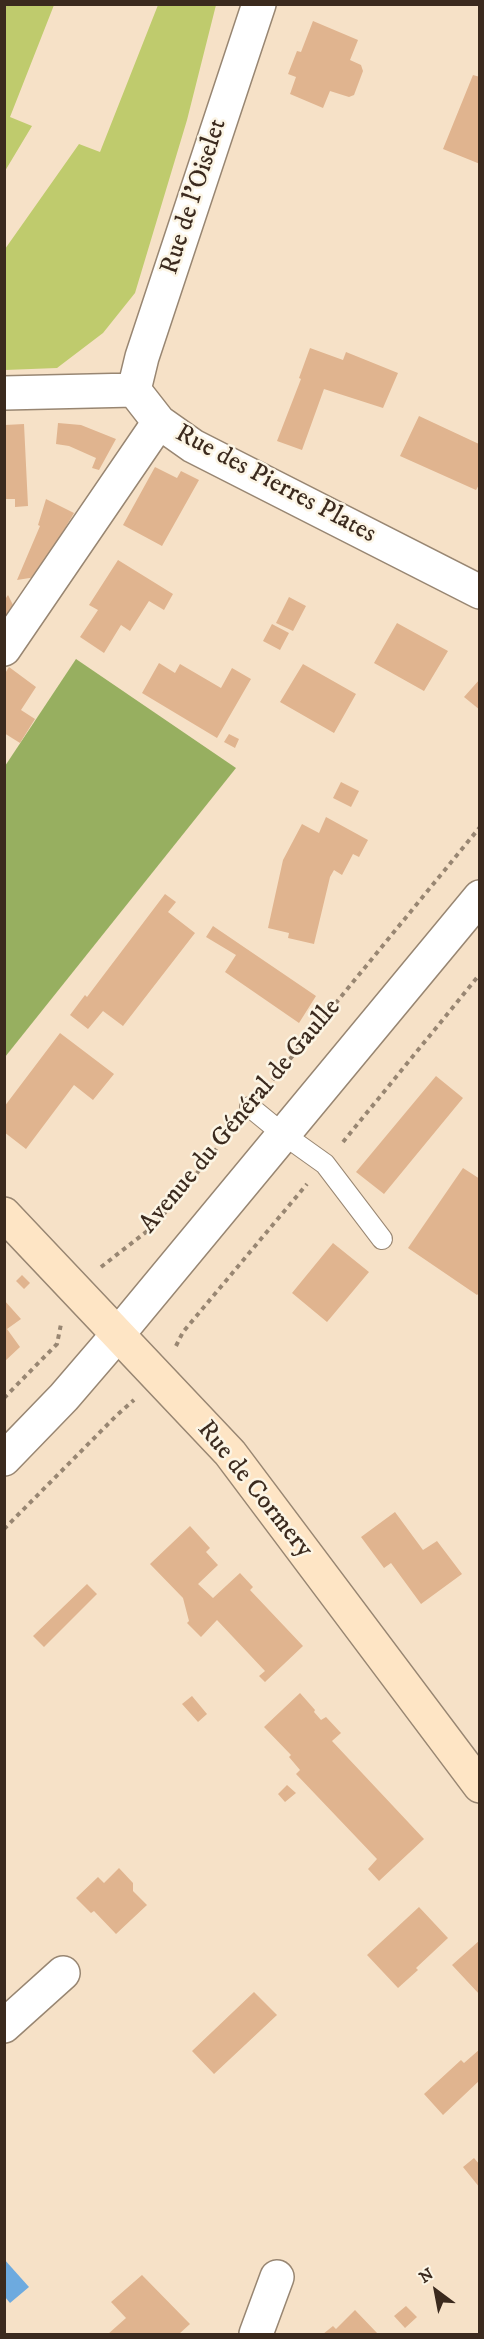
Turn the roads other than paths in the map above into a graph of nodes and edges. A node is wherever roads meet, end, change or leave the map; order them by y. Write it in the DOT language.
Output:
graph roads {
  1 [pos="259,4"];
  2 [pos="134,390"];
  3 [pos="4,393"];
  4 [pos="159,422"];
  5 [pos="480,592"];
  6 [pos="4,649"];
  7 [pos="480,897"];
  8 [pos="250,1107"];
  9 [pos="283,1134"];
  10 [pos="4,1214"];
  11 [pos="382,1239"];
  12 [pos="119,1333"];
  13 [pos="4,1460"];
  14 [pos="480,1786"];
  15 [pos="63,1972"];
  16 [pos="4,2026"];
  17 [pos="277,2277"];
  18 [pos="256,2334"];
  1 -- 2 [label="street, Rue de l'Oiselet"];
  2 -- 3 [label="street"];
  2 -- 4 [label="street, Rue des Pierres Plates"];
  4 -- 5 [label="street, Rue des Pierres Plates"];
  4 -- 6 [label="street"];
  7 -- 9 [label="street, Avenue du Général de Gaulle"];
  8 -- 9 [label="lane"];
  9 -- 11 [label="lane"];
  9 -- 12 [label="street, Avenue du Général de Gaulle"];
  10 -- 12 [label="main road, Rue de Cormery"];
  12 -- 13 [label="street, Avenue du Général de Gaulle"];
  12 -- 14 [label="main road, Rue de Cormery"];
  15 -- 16 [label="street"];
  17 -- 18 [label="street"];
}
